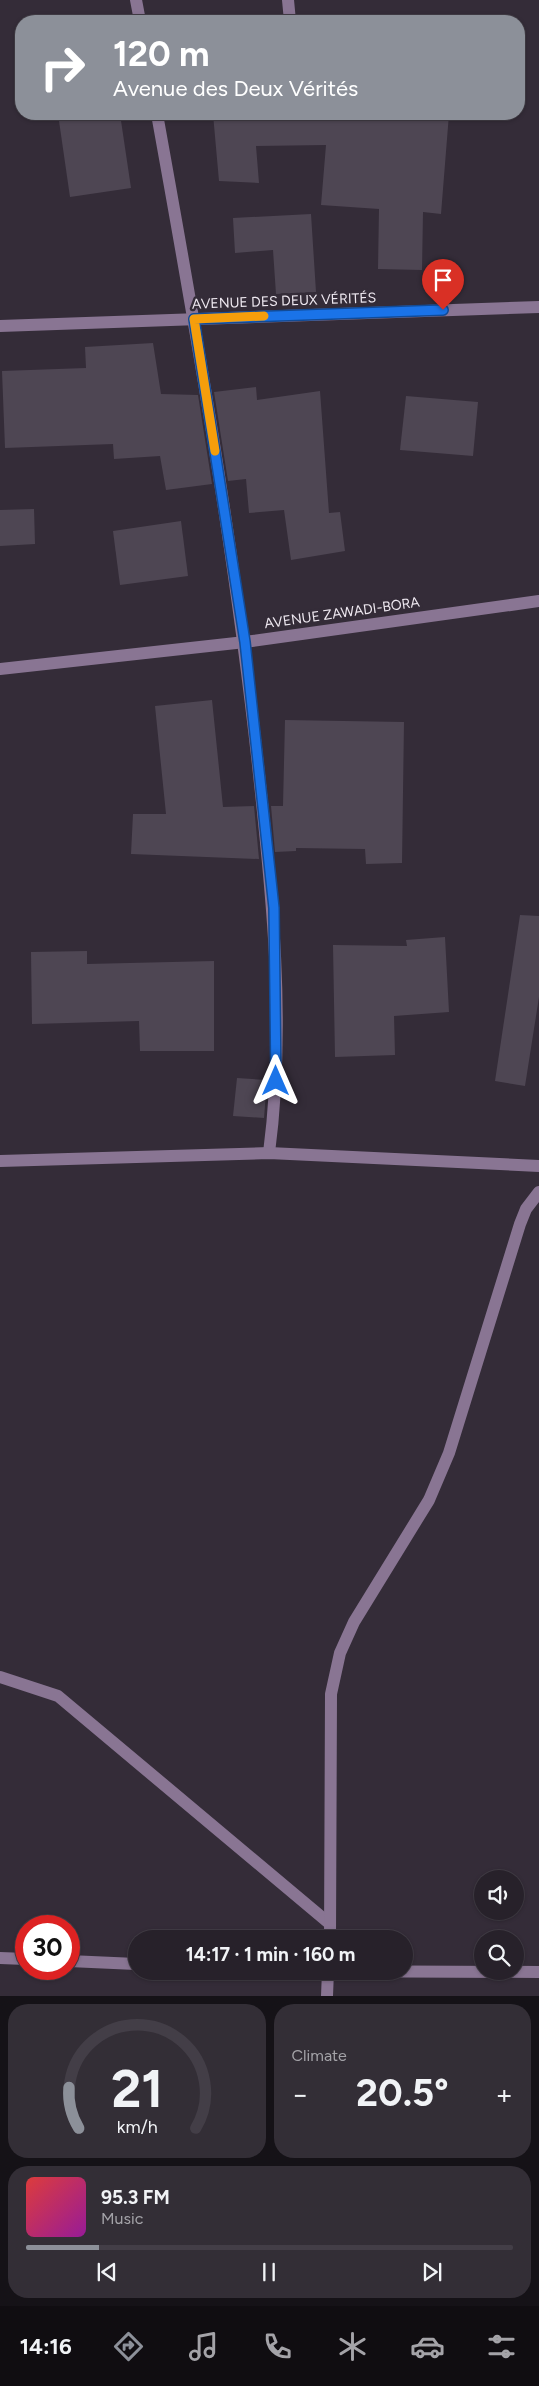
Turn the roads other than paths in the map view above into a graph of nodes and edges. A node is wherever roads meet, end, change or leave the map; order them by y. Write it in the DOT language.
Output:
graph roads {
  1 [pos="136,0"];
  2 [pos="288,0"];
  3 [pos="139,15"];
  4 [pos="289,15"];
  5 [pos="158,120"];
  6 [pos="539,307"];
  7 [pos="194,319"];
  8 [pos="0,326"];
  9 [pos="539,601"];
  10 [pos="245,642"];
  11 [pos="0,669"];
  12 [pos="269,1153"];
  13 [pos="0,1161"];
  14 [pos="539,1166"];
  15 [pos="539,1192"];
  16 [pos="0,1678"];
  17 [pos="330,1924"];
  18 [pos="330,1930"];
  19 [pos="0,1958"];
  20 [pos="15,1959"];
  21 [pos="80,1961"];
  22 [pos="128,1964"];
  23 [pos="413,1972"];
  24 [pos="539,1972"];
  25 [pos="327,1980"];
  26 [pos="326,1996"];
  1 -- 3 [label="street"];
  2 -- 4 [label="street"];
  5 -- 7 [label="street"];
  6 -- 7 [label="street, AVENUE DES DEUX VÉRITÉS"];
  7 -- 8 [label="street, AVENUE DES DEUX VÉRITÉS"];
  7 -- 10 [label="street"];
  9 -- 10 [label="street, AVENUE ZAWADI-BORA"];
  10 -- 11 [label="street, AVENUE ZAWADI-BORA"];
  10 -- 12 [label="street"];
  12 -- 13 [label="street"];
  12 -- 14 [label="street"];
  15 -- 17 [label="street"];
  16 -- 17 [label="street"];
  17 -- 18 [label="street"];
  19 -- 20 [label="street"];
  21 -- 22 [label="street"];
  23 -- 24 [label="street"];
  25 -- 26 [label="street"];
}
